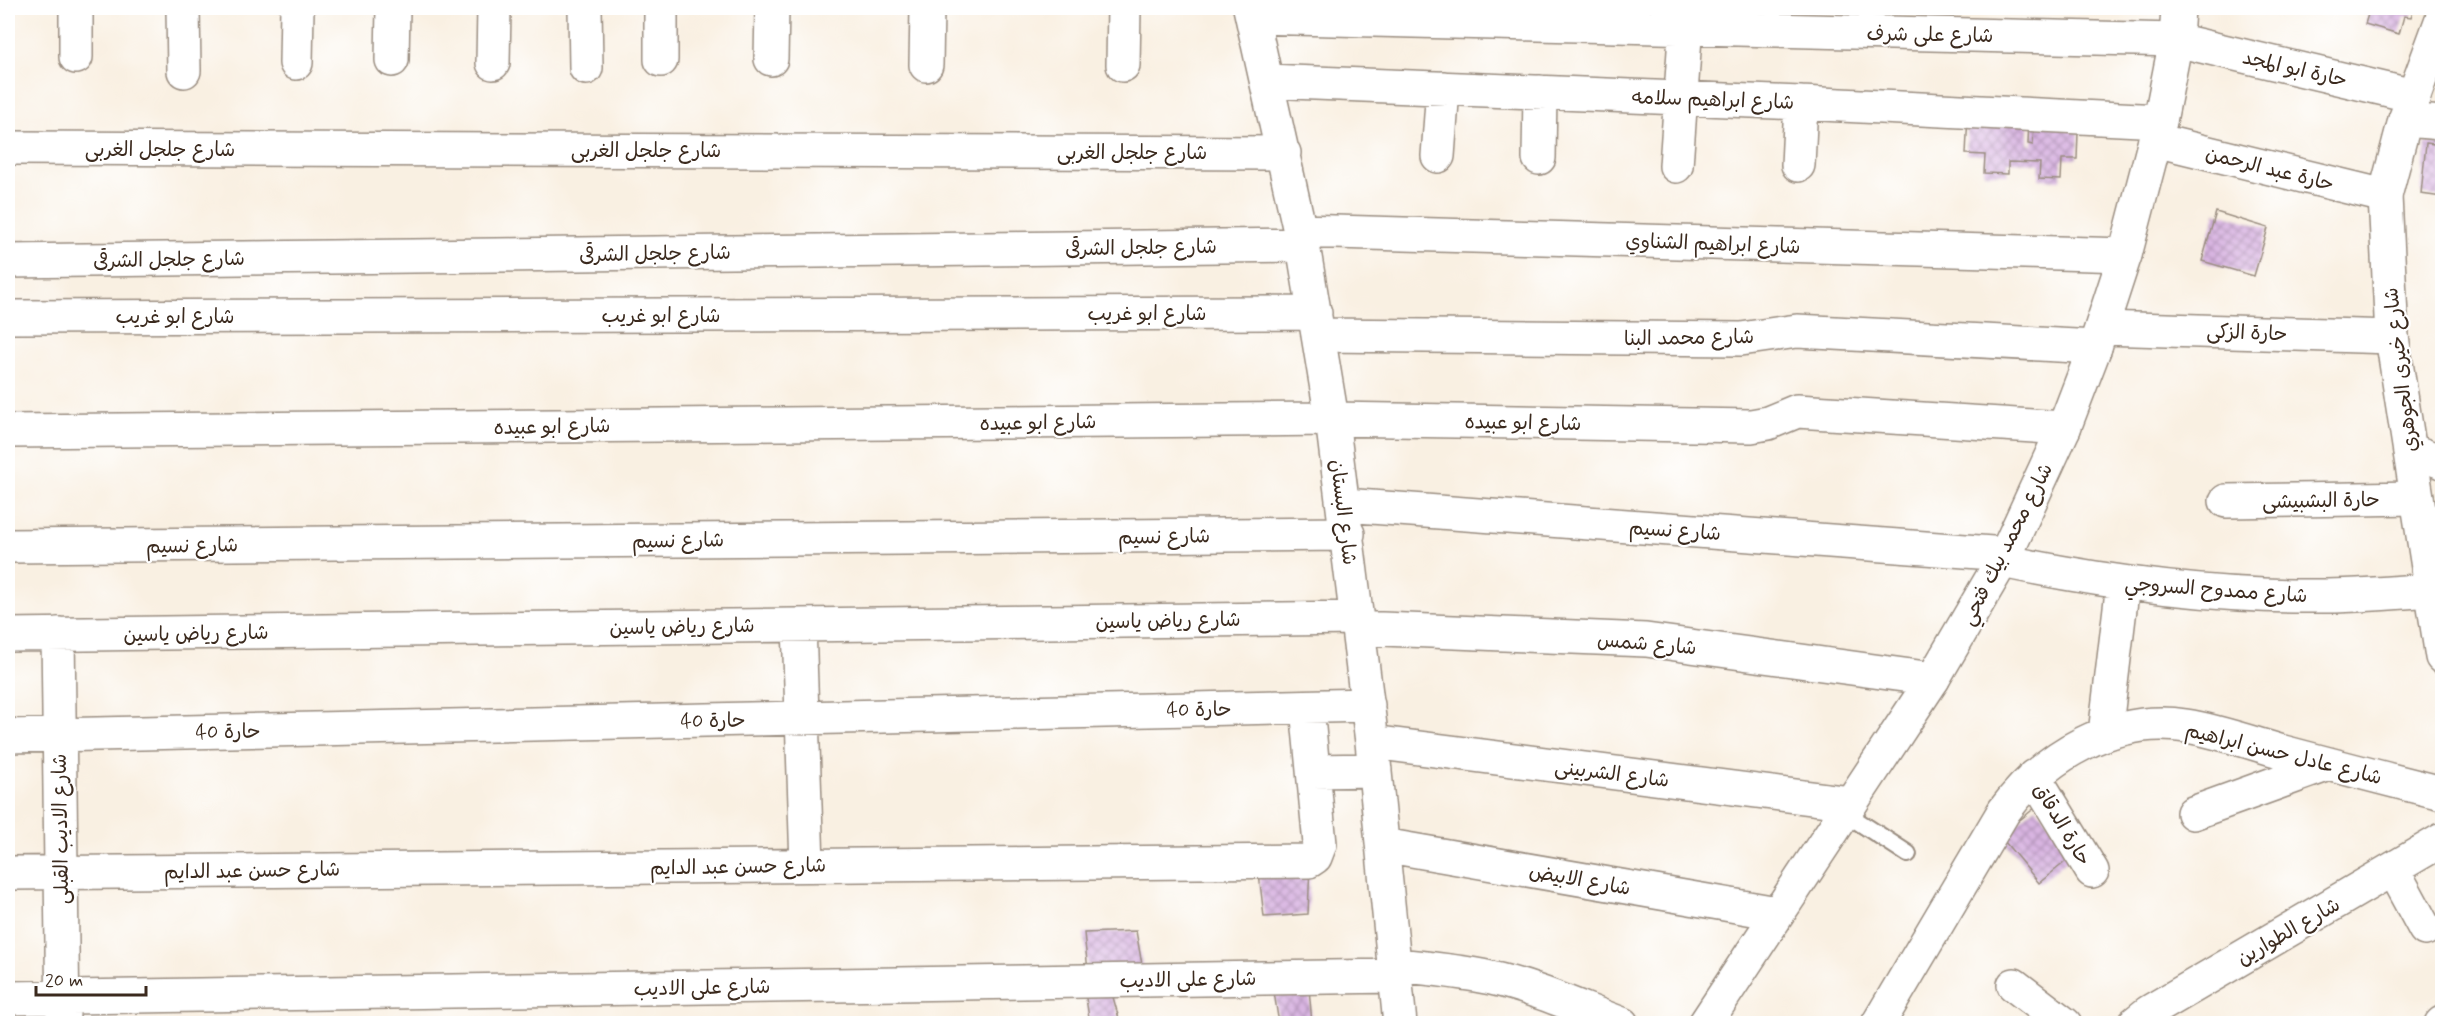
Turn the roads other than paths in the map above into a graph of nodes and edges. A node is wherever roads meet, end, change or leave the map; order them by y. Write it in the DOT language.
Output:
graph roads {
  1 [pos="76,8"];
  2 [pos="183,8"];
  3 [pos="297,8"];
  4 [pos="393,8"];
  5 [pos="494,8"];
  6 [pos="585,8"];
  7 [pos="661,8"];
  8 [pos="772,8"];
  9 [pos="927,8"];
  10 [pos="1124,8"];
  11 [pos="2178,8"];
  12 [pos="1251,12"];
  13 [pos="1361,14"];
  14 [pos="1547,16"];
  15 [pos="1687,18"];
  16 [pos="2442,19"];
  17 [pos="2176,40"];
  18 [pos="76,57"];
  19 [pos="771,59"];
  20 [pos="392,60"];
  21 [pos="661,60"];
  22 [pos="296,63"];
  23 [pos="493,63"];
  24 [pos="926,65"];
  25 [pos="1123,65"];
  26 [pos="586,68"];
  27 [pos="184,71"];
  28 [pos="1267,81"];
  29 [pos="1443,88"];
  30 [pos="1540,92"];
  31 [pos="1680,98"];
  32 [pos="1801,103"];
  33 [pos="2409,108"];
  34 [pos="2442,123"];
  35 [pos="2157,131"];
  36 [pos="8,148"];
  37 [pos="1284,153"];
  38 [pos="1438,156"];
  39 [pos="1539,158"];
  40 [pos="1798,165"];
  41 [pos="1676,166"];
  42 [pos="2385,196"];
  43 [pos="1302,238"];
  44 [pos="2125,255"];
  45 [pos="8,261"];
  46 [pos="8,317"];
  47 [pos="1317,324"];
  48 [pos="2098,337"];
  49 [pos="2392,337"];
  50 [pos="1332,419"];
  51 [pos="2064,428"];
  52 [pos="8,431"];
  53 [pos="2410,450"];
  54 [pos="2442,462"];
  55 [pos="2416,498"];
  56 [pos="2226,501"];
  57 [pos="1346,520"];
  58 [pos="8,546"];
  59 [pos="2004,557"];
  60 [pos="2123,583"];
  61 [pos="2431,590"];
  62 [pos="1358,623"];
  63 [pos="799,625"];
  64 [pos="58,634"];
  65 [pos="8,635"];
  66 [pos="2442,657"];
  67 [pos="1934,679"];
  68 [pos="1368,705"];
  69 [pos="1307,707"];
  70 [pos="802,718"];
  71 [pos="2105,734"];
  72 [pos="59,735"];
  73 [pos="8,736"];
  74 [pos="1374,756"];
  75 [pos="2329,764"];
  76 [pos="1313,771"];
  77 [pos="2034,776"];
  78 [pos="2442,793"];
  79 [pos="1848,808"];
  80 [pos="2193,813"];
  81 [pos="2442,840"];
  82 [pos="1383,845"];
  83 [pos="1908,854"];
  84 [pos="807,866"];
  85 [pos="2393,870"];
  86 [pos="2092,871"];
  87 [pos="61,872"];
  88 [pos="8,873"];
  89 [pos="1777,913"];
  90 [pos="2425,929"];
  91 [pos="1395,970"];
  92 [pos="2014,985"];
  93 [pos="8,998"];
  94 [pos="63,1010"];
  95 [pos="1400,1023"];
  96 [pos="1622,1023"];
  97 [pos="1706,1023"];
  98 [pos="1878,1023"];
  99 [pos="2065,1023"];
  100 [pos="2134,1023"];
  1 -- 18 [label="street"];
  2 -- 27 [label="street"];
  3 -- 22 [label="street"];
  4 -- 20 [label="street"];
  5 -- 23 [label="street"];
  6 -- 26 [label="street"];
  7 -- 21 [label="street"];
  8 -- 19 [label="street"];
  9 -- 24 [label="street"];
  10 -- 25 [label="street"];
  11 -- 17 [label="street, شارع محمد بيك فتحي"];
  12 -- 13 [label="street, شارع على شرف"];
  12 -- 28 [label="street, شارع البستان"];
  13 -- 14 [label="street, شارع على شرف"];
  14 -- 15 [label="street, شارع على شرف"];
  15 -- 17 [label="street, شارع على شرف"];
  15 -- 31 [label="street"];
  16 -- 33 [label="street, شارع خيرى الجوهري"];
  17 -- 33 [label="street, حارة ابو المجد"];
  17 -- 35 [label="street, شارع محمد بيك فتحي"];
  28 -- 29 [label="street, شارع ابراهيم سلامه"];
  28 -- 37 [label="street, شارع البستان"];
  29 -- 30 [label="street, شارع ابراهيم سلامه"];
  29 -- 38 [label="street"];
  30 -- 31 [label="street, شارع ابراهيم سلامه"];
  30 -- 39 [label="street"];
  31 -- 32 [label="street, شارع ابراهيم سلامه"];
  31 -- 41 [label="street"];
  32 -- 35 [label="street, شارع ابراهيم سلامه"];
  32 -- 40 [label="street"];
  33 -- 34 [label="street, حارة ابو المجد"];
  33 -- 42 [label="street, شارع خيرى الجوهري"];
  35 -- 42 [label="street, حارة عبد الرحمن"];
  35 -- 44 [label="street, شارع محمد بيك فتحي"];
  36 -- 37 [label="street, شارع جلجل الغربى"];
  37 -- 43 [label="street, شارع البستان"];
  42 -- 49 [label="street, شارع خيرى الجوهري"];
  43 -- 44 [label="street, شارع ابراهيم الشناوي"];
  43 -- 45 [label="street, شارع جلجل الشرقى"];
  43 -- 47 [label="street, شارع البستان"];
  44 -- 48 [label="street, شارع محمد بيك فتحي"];
  46 -- 47 [label="street, شارع ابو غريب"];
  47 -- 48 [label="street, شارع محمد البنا"];
  47 -- 50 [label="street, شارع البستان"];
  48 -- 49 [label="street, حارة الزكى"];
  48 -- 51 [label="street, شارع محمد بيك فتحي"];
  49 -- 53 [label="street, شارع خيرى الجوهري"];
  50 -- 51 [label="street, شارع ابو عبيده"];
  50 -- 52 [label="street, شارع ابو عبيده"];
  50 -- 57 [label="street, شارع البستان"];
  51 -- 59 [label="street, شارع محمد بيك فتحي"];
  53 -- 54 [label="street"];
  53 -- 55 [label="street, شارع خيرى الجوهري"];
  55 -- 56 [label="street, حارة البشبيشى"];
  55 -- 61 [label="street, شارع خيرى الجوهري"];
  57 -- 58 [label="street, شارع نسيم"];
  57 -- 59 [label="street, شارع نسيم"];
  57 -- 62 [label="street, شارع البستان"];
  59 -- 60 [label="street, شارع ممدوح السروجي"];
  59 -- 67 [label="street, شارع محمد بيك فتحي"];
  60 -- 61 [label="street, شارع ممدوح السروجي"];
  60 -- 71 [label="street"];
  61 -- 66 [label="street, شارع خيرى الجوهري"];
  62 -- 63 [label="street, شارع رياض ياسين"];
  62 -- 67 [label="street, شارع شمس"];
  62 -- 68 [label="street, شارع البستان"];
  63 -- 64 [label="street, شارع رياض ياسين"];
  63 -- 70 [label="street"];
  64 -- 65 [label="street, شارع رياض ياسين"];
  64 -- 72 [label="street, شارع الاديب القبلى"];
  67 -- 79 [label="street, شارع محمد بيك فتحي"];
  68 -- 69 [label="street, حارة 40"];
  68 -- 74 [label="street, شارع البستان"];
  69 -- 70 [label="street, حارة 40"];
  69 -- 76 [label="street, شارع حسن عبد الدايم"];
  70 -- 72 [label="street, حارة 40"];
  70 -- 84 [label="street"];
  71 -- 75 [label="street, شارع عادل حسن ابراهيم"];
  71 -- 77 [label="street, شارع عادل حسن ابراهيم"];
  72 -- 73 [label="street, حارة 40"];
  72 -- 87 [label="street, شارع الاديب القبلى"];
  74 -- 76 [label="street, شارع الشربينى"];
  74 -- 79 [label="street, شارع الشربينى"];
  74 -- 82 [label="street, شارع البستان"];
  75 -- 78 [label="street, شارع عادل حسن ابراهيم"];
  75 -- 80 [label="street"];
  76 -- 84 [label="street, شارع حسن عبد الدايم"];
  77 -- 86 [label="street, حارة الدقاق"];
  77 -- 98 [label="street, شارع عادل حسن ابراهيم"];
  79 -- 83 [label="lane"];
  79 -- 89 [label="street, شارع محمد بيك فتحي"];
  81 -- 85 [label="street, شارع الطوارين"];
  82 -- 89 [label="street, شارع الابيض"];
  82 -- 91 [label="street, شارع البستان"];
  84 -- 87 [label="street, شارع حسن عبد الدايم"];
  85 -- 90 [label="street"];
  85 -- 100 [label="street, شارع الطوارين"];
  87 -- 88 [label="street, شارع حسن عبد الدايم"];
  87 -- 94 [label="street, شارع الاديب القبلى"];
  89 -- 97 [label="street, شارع محمد بيك فتحي"];
  91 -- 94 [label="street, شارع على الاديب"];
  91 -- 95 [label="street, شارع البستان"];
  91 -- 96 [label="street, شارع على الاديب"];
  92 -- 99 [label="street"];
  93 -- 94 [label="street, شارع على الاديب"];
}
